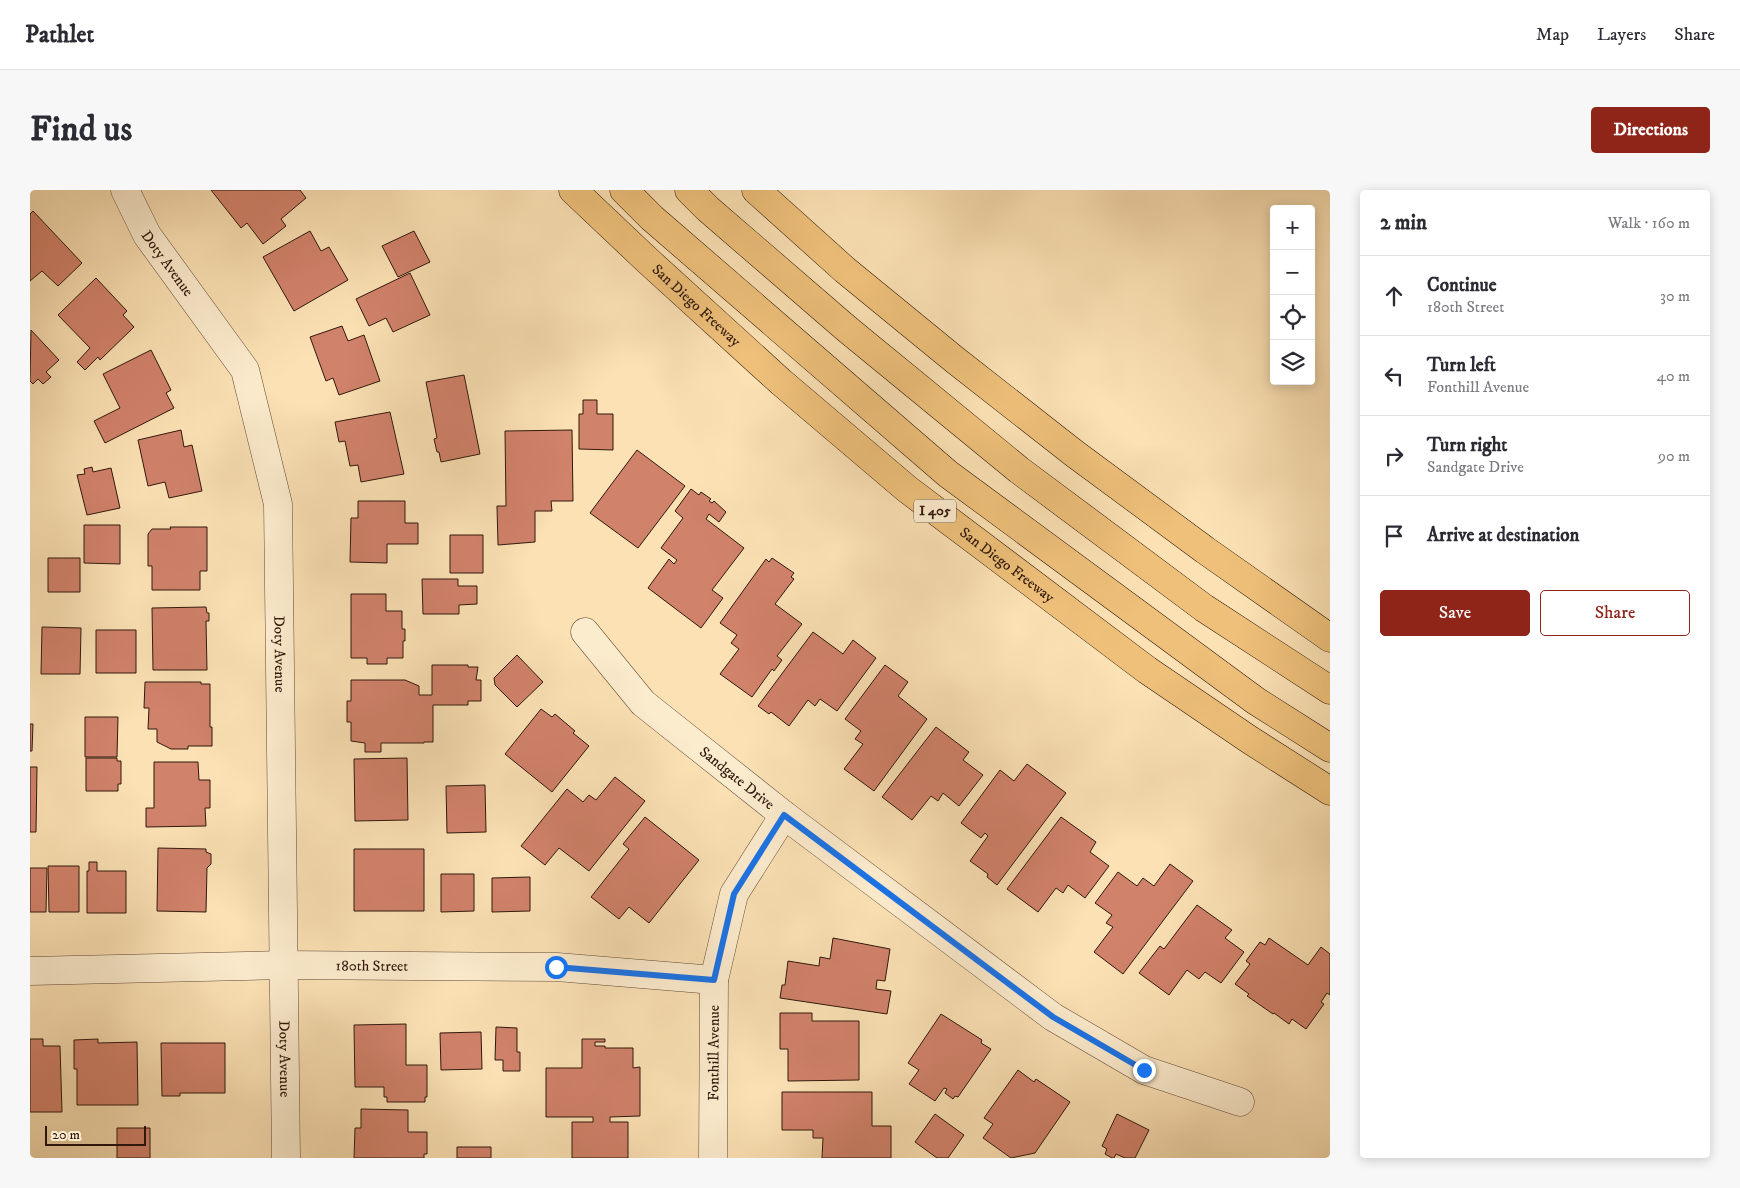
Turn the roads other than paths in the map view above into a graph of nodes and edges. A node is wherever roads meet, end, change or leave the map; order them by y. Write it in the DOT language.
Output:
graph roads {
  1 [pos="125,190"];
  2 [pos="573,190"];
  3 [pos="624,190"];
  4 [pos="689,190"];
  5 [pos="756,190"];
  6 [pos="585,632"];
  7 [pos="1330,638"];
  8 [pos="1330,690"];
  9 [pos="1330,748"];
  10 [pos="1330,791"];
  11 [pos="784,815"];
  12 [pos="283,965"];
  13 [pos="30,971"];
  14 [pos="714,980"];
  15 [pos="1240,1102"];
  16 [pos="286,1158"];
  17 [pos="713,1158"];
  1 -- 12 [label="street, Doty Avenue"];
  2 -- 10 [label="highway, San Diego Freeway / I 405"];
  3 -- 9 [label="highway"];
  4 -- 8 [label="highway"];
  5 -- 7 [label="highway"];
  6 -- 11 [label="street, Sandgate Drive"];
  11 -- 14 [label="street, Fonthill Avenue"];
  11 -- 15 [label="street, Sandgate Drive"];
  12 -- 13 [label="street, 180th Street"];
  12 -- 14 [label="street, 180th Street"];
  12 -- 16 [label="street, Doty Avenue"];
  14 -- 17 [label="street, Fonthill Avenue"];
}
